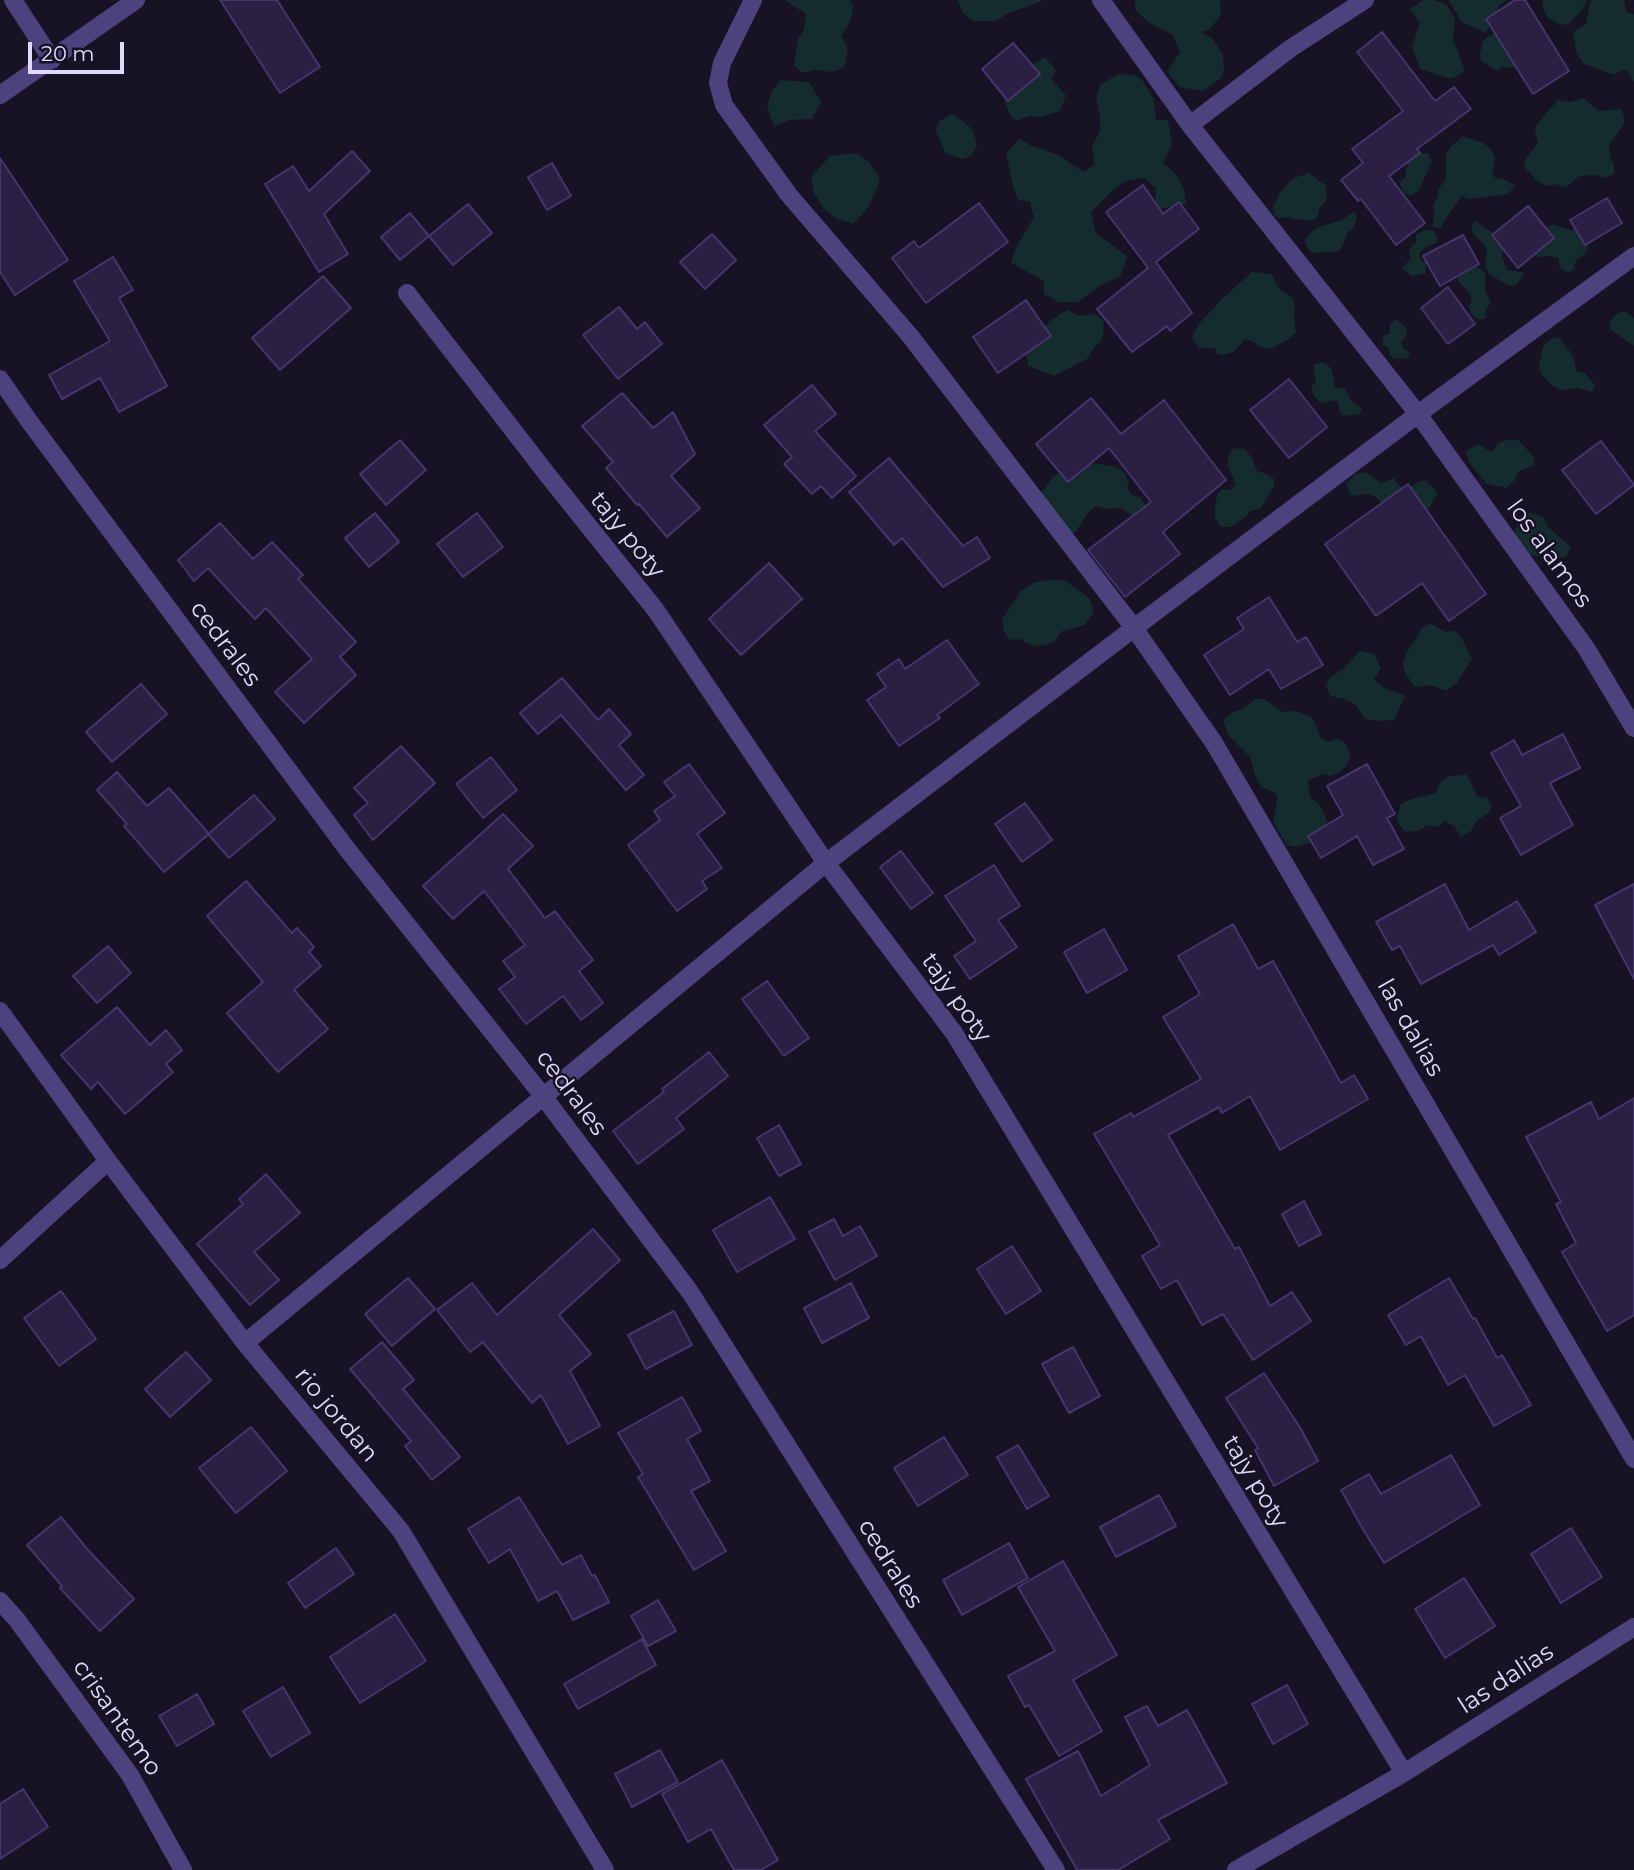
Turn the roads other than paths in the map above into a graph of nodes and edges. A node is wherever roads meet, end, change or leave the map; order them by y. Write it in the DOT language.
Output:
graph roads {
  1 [pos="13,0"];
  2 [pos="136,0"];
  3 [pos="753,0"];
  4 [pos="1101,0"];
  5 [pos="1365,0"];
  6 [pos="52,60"];
  7 [pos="0,95"];
  8 [pos="1191,125"];
  9 [pos="1634,256"];
  10 [pos="407,293"];
  11 [pos="0,379"];
  12 [pos="1418,414"];
  13 [pos="1134,628"];
  14 [pos="1634,728"];
  15 [pos="826,863"];
  16 [pos="0,1011"];
  17 [pos="543,1096"];
  18 [pos="108,1161"];
  19 [pos="0,1260"];
  20 [pos="245,1343"];
  21 [pos="1634,1459"];
  22 [pos="0,1601"];
  23 [pos="1634,1627"];
  24 [pos="1404,1773"];
  25 [pos="183,1870"];
  26 [pos="605,1870"];
  27 [pos="1056,1870"];
  28 [pos="1236,1870"];
  1 -- 6 [label="street"];
  2 -- 6 [label="street"];
  3 -- 13 [label="street, las dalias"];
  4 -- 8 [label="street, los alamos"];
  5 -- 8 [label="street"];
  6 -- 7 [label="street"];
  8 -- 12 [label="street, los alamos"];
  9 -- 12 [label="street"];
  10 -- 15 [label="street, tajy poty"];
  11 -- 17 [label="street, cedrales"];
  12 -- 13 [label="street"];
  12 -- 14 [label="street, los alamos"];
  13 -- 15 [label="street"];
  13 -- 21 [label="street, las dalias"];
  15 -- 17 [label="street"];
  15 -- 24 [label="street, tajy poty"];
  16 -- 18 [label="street, rio jordan"];
  17 -- 20 [label="street"];
  17 -- 27 [label="street, cedrales"];
  18 -- 19 [label="street"];
  18 -- 20 [label="street, rio jordan"];
  20 -- 26 [label="street, rio jordan"];
  22 -- 25 [label="street, crisantemo"];
  23 -- 24 [label="street, las dalias"];
  24 -- 28 [label="street, las dalias"];
}
